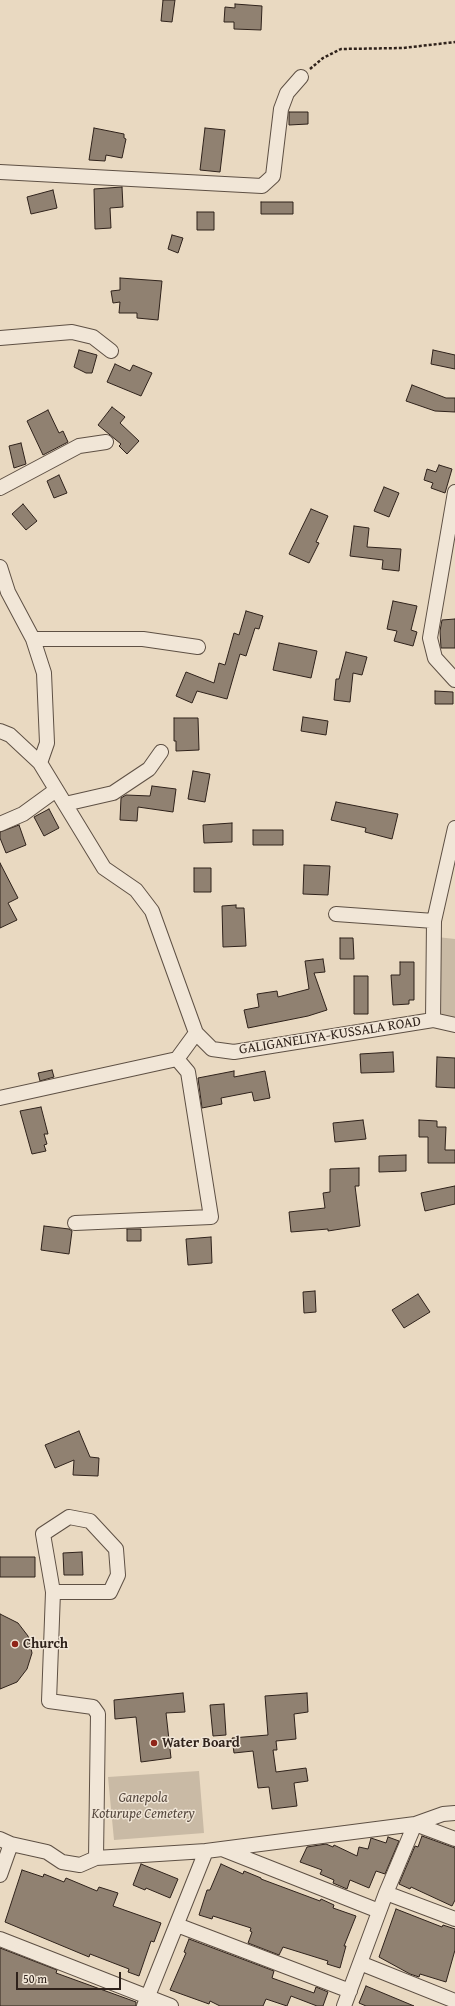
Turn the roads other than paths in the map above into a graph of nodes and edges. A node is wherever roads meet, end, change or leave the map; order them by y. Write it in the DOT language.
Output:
graph roads {
  1 [pos="301,77"];
  2 [pos="0,172"];
  3 [pos="0,338"];
  4 [pos="111,351"];
  5 [pos="106,442"];
  6 [pos="0,488"];
  7 [pos="455,492"];
  8 [pos="0,567"];
  9 [pos="33,639"];
  10 [pos="198,647"];
  11 [pos="455,680"];
  12 [pos="0,731"];
  13 [pos="161,752"];
  14 [pos="40,763"];
  15 [pos="56,790"];
  16 [pos="65,804"];
  17 [pos="0,824"];
  18 [pos="455,828"];
  19 [pos="336,914"];
  20 [pos="434,921"];
  21 [pos="433,1020"];
  22 [pos="455,1025"];
  23 [pos="196,1033"];
  24 [pos="177,1060"];
  25 [pos="0,1098"];
  26 [pos="75,1223"];
  27 [pos="53,1592"];
  28 [pos="455,1813"];
  29 [pos="415,1824"];
  30 [pos="455,1839"];
  31 [pos="6,1842"];
  32 [pos="213,1849"];
  33 [pos="96,1858"];
  34 [pos="0,1875"];
  35 [pos="386,1893"];
  36 [pos="379,1911"];
  37 [pos="455,1919"];
  38 [pos="177,1925"];
  39 [pos="0,1939"];
  40 [pos="360,1963"];
  41 [pos="350,1990"];
  42 [pos="455,2001"];
  43 [pos="146,2002"];
  44 [pos="171,2006"];
  45 [pos="344,2006"];
  1 -- 2 [label="street"];
  3 -- 4 [label="street"];
  5 -- 6 [label="street"];
  7 -- 11 [label="street"];
  8 -- 9 [label="street"];
  9 -- 10 [label="street"];
  9 -- 14 [label="street"];
  12 -- 14 [label="street, GALIGANELIYA-KUSSALA ROAD"];
  13 -- 16 [label="street"];
  14 -- 15 [label="street, GALIGANELIYA-KUSSALA ROAD"];
  15 -- 16 [label="street, GALIGANELIYA-KUSSALA ROAD"];
  15 -- 17 [label="street"];
  16 -- 23 [label="street, GALIGANELIYA-KUSSALA ROAD"];
  18 -- 20 [label="street"];
  19 -- 20 [label="street"];
  20 -- 21 [label="street"];
  21 -- 22 [label="street, GALIGANELIYA-KUSSALA ROAD"];
  21 -- 23 [label="street, GALIGANELIYA-KUSSALA ROAD"];
  23 -- 24 [label="street"];
  24 -- 25 [label="street"];
  24 -- 26 [label="street"];
  27 -- 27 [label="street"];
  27 -- 33 [label="street"];
  28 -- 29 [label="street"];
  29 -- 30 [label="street"];
  29 -- 32 [label="street"];
  29 -- 35 [label="street"];
  31 -- 33 [label="street"];
  31 -- 34 [label="street"];
  32 -- 33 [label="street"];
  32 -- 36 [label="street"];
  32 -- 38 [label="street"];
  35 -- 36 [label="street"];
  35 -- 37 [label="street"];
  36 -- 40 [label="street"];
  38 -- 41 [label="street"];
  38 -- 43 [label="street"];
  39 -- 43 [label="street"];
  40 -- 41 [label="street"];
  40 -- 42 [label="street"];
  41 -- 45 [label="street"];
  43 -- 44 [label="street"];
}
